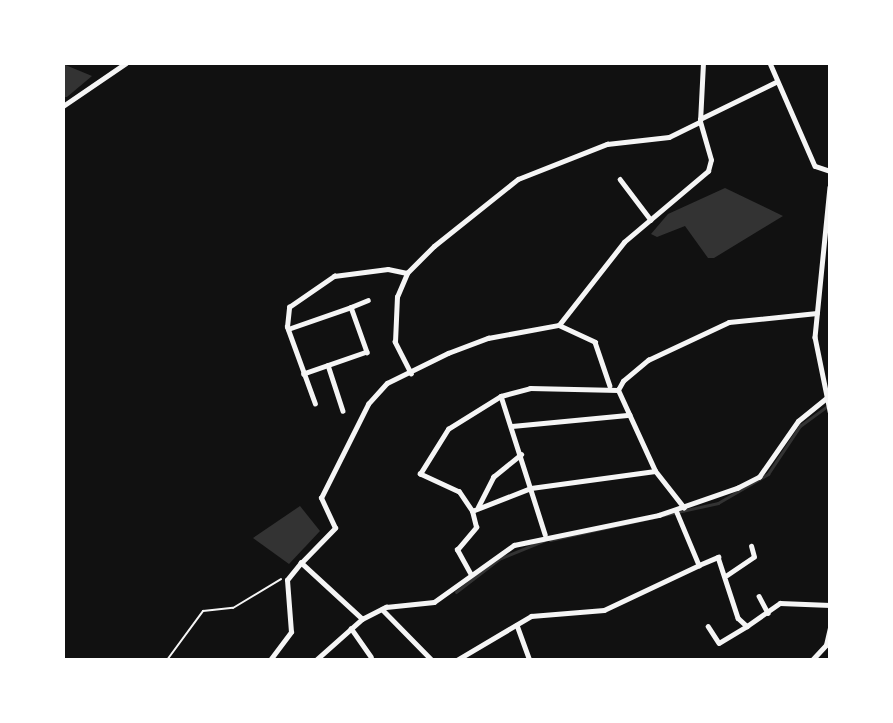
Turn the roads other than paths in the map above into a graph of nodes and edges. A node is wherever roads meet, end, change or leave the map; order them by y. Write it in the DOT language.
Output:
graph roads {
  1 [pos="126,63"];
  2 [pos="702,63"];
  3 [pos="770,63"];
  4 [pos="776,82"];
  5 [pos="63,106"];
  6 [pos="700,120"];
  7 [pos="830,171"];
  8 [pos="620,179"];
  9 [pos="830,187"];
  10 [pos="651,220"];
  11 [pos="407,273"];
  12 [pos="368,300"];
  13 [pos="351,307"];
  14 [pos="817,313"];
  15 [pos="559,326"];
  16 [pos="288,329"];
  17 [pos="328,365"];
  18 [pos="304,374"];
  19 [pos="411,374"];
  20 [pos="610,386"];
  21 [pos="618,390"];
  22 [pos="501,396"];
  23 [pos="827,398"];
  24 [pos="315,404"];
  25 [pos="343,411"];
  26 [pos="830,411"];
  27 [pos="629,415"];
  28 [pos="512,426"];
  29 [pos="521,454"];
  30 [pos="655,471"];
  31 [pos="531,488"];
  32 [pos="684,508"];
  33 [pos="475,510"];
  34 [pos="676,510"];
  35 [pos="545,534"];
  36 [pos="751,546"];
  37 [pos="301,563"];
  38 [pos="699,565"];
  39 [pos="471,575"];
  40 [pos="727,575"];
  41 [pos="760,596"];
  42 [pos="830,605"];
  43 [pos="382,609"];
  44 [pos="768,613"];
  45 [pos="362,619"];
  46 [pos="517,625"];
  47 [pos="708,626"];
  48 [pos="747,626"];
  49 [pos="830,627"];
  50 [pos="351,628"];
  51 [pos="371,657"];
  52 [pos="270,660"];
  53 [pos="316,660"];
  54 [pos="432,660"];
  55 [pos="457,660"];
  56 [pos="530,660"];
  57 [pos="813,660"];
  1 -- 5 [label="street"];
  2 -- 6 [label="street"];
  3 -- 4 [label="street"];
  4 -- 6 [label="street"];
  4 -- 7 [label="street"];
  6 -- 10 [label="street"];
  6 -- 11 [label="street"];
  8 -- 10 [label="street"];
  9 -- 14 [label="street"];
  10 -- 15 [label="street"];
  11 -- 16 [label="street"];
  11 -- 19 [label="street"];
  12 -- 13 [label="street"];
  13 -- 16 [label="street"];
  13 -- 17 [label="street"];
  14 -- 21 [label="street"];
  14 -- 23 [label="street"];
  15 -- 19 [label="street"];
  15 -- 20 [label="street"];
  16 -- 18 [label="street"];
  17 -- 18 [label="street"];
  17 -- 25 [label="street"];
  18 -- 24 [label="street"];
  19 -- 37 [label="street"];
  20 -- 21 [label="street"];
  20 -- 22 [label="street"];
  21 -- 27 [label="street"];
  22 -- 28 [label="street"];
  22 -- 33 [label="street"];
  23 -- 26 [label="street"];
  23 -- 32 [label="street"];
  27 -- 28 [label="street"];
  27 -- 30 [label="street"];
  28 -- 29 [label="street"];
  29 -- 31 [label="street"];
  29 -- 33 [label="street"];
  30 -- 31 [label="street"];
  30 -- 32 [label="street"];
  31 -- 33 [label="street"];
  31 -- 35 [label="street"];
  32 -- 34 [label="street"];
  33 -- 39 [label="street"];
  34 -- 35 [label="street"];
  34 -- 38 [label="street"];
  35 -- 39 [label="street"];
  36 -- 40 [label="street"];
  37 -- 45 [label="street"];
  37 -- 52 [label="street"];
  38 -- 40 [label="street"];
  38 -- 46 [label="street"];
  39 -- 43 [label="street"];
  40 -- 48 [label="street"];
  41 -- 44 [label="street"];
  42 -- 44 [label="street"];
  43 -- 45 [label="street"];
  43 -- 54 [label="street"];
  44 -- 48 [label="street"];
  45 -- 50 [label="street"];
  46 -- 55 [label="street"];
  46 -- 56 [label="street"];
  47 -- 48 [label="street"];
  49 -- 57 [label="street"];
  50 -- 51 [label="street"];
  50 -- 53 [label="street"];
}
